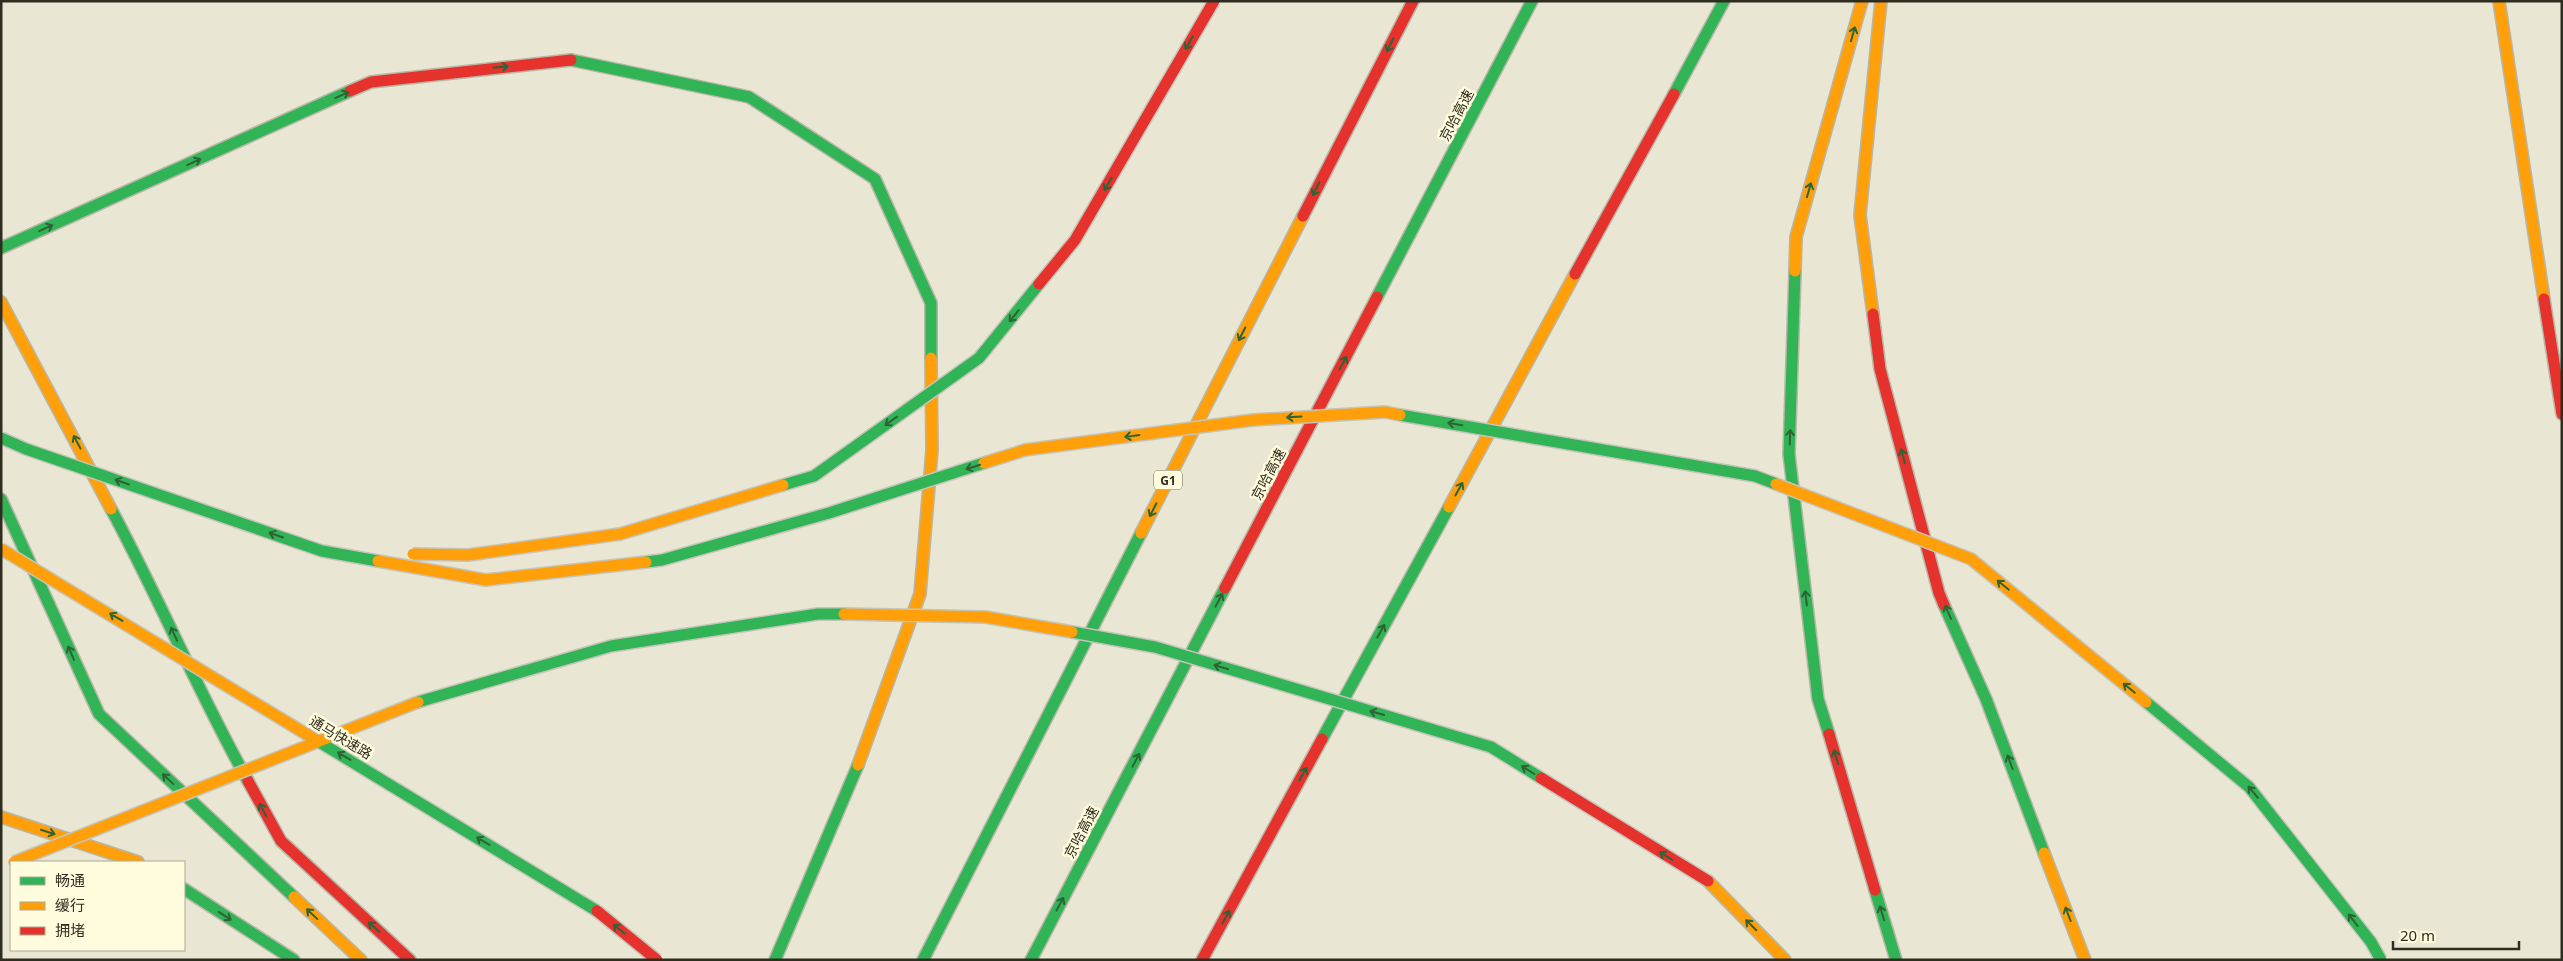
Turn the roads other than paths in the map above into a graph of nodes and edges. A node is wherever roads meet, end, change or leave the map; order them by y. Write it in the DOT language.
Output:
graph roads {
  1 [pos="1214,1"];
  2 [pos="1413,1"];
  3 [pos="1532,1"];
  4 [pos="1724,1"];
  5 [pos="1862,1"];
  6 [pos="1881,1"];
  7 [pos="2499,1"];
  8 [pos="1,248"];
  9 [pos="1,302"];
  10 [pos="2562,414"];
  11 [pos="1,438"];
  12 [pos="1,499"];
  13 [pos="1,550"];
  14 [pos="322,551"];
  15 [pos="1,817"];
  16 [pos="18,861"];
  17 [pos="135,861"];
  18 [pos="185,890"];
  19 [pos="294,960"];
  20 [pos="361,960"];
  21 [pos="410,960"];
  22 [pos="657,960"];
  23 [pos="775,960"];
  24 [pos="922,960"];
  25 [pos="1031,960"];
  26 [pos="1202,960"];
  27 [pos="1785,960"];
  28 [pos="1896,960"];
  29 [pos="2085,960"];
  30 [pos="2381,960"];
  1 -- 14 [label="main road, one-way, bridge"];
  2 -- 24 [label="main road, G1, one-way"];
  25 -- 3 [label="main road, 京哈高速, one-way"];
  26 -- 4 [label="main road, one-way"];
  28 -- 5 [label="main road, one-way"];
  29 -- 6 [label="main road, one-way"];
  7 -- 10 [label="main road"];
  8 -- 23 [label="main road, one-way"];
  21 -- 9 [label="main road, one-way"];
  14 -- 11 [label="main road, one-way, bridge"];
  20 -- 12 [label="main road, one-way"];
  22 -- 13 [label="main road, 通马快速路, one-way, bridge"];
  30 -- 14 [label="main road, one-way, bridge"];
  15 -- 17 [label="main road, one-way"];
  27 -- 16 [label="main road, one-way, bridge"];
  18 -- 19 [label="main road, one-way"];
}
